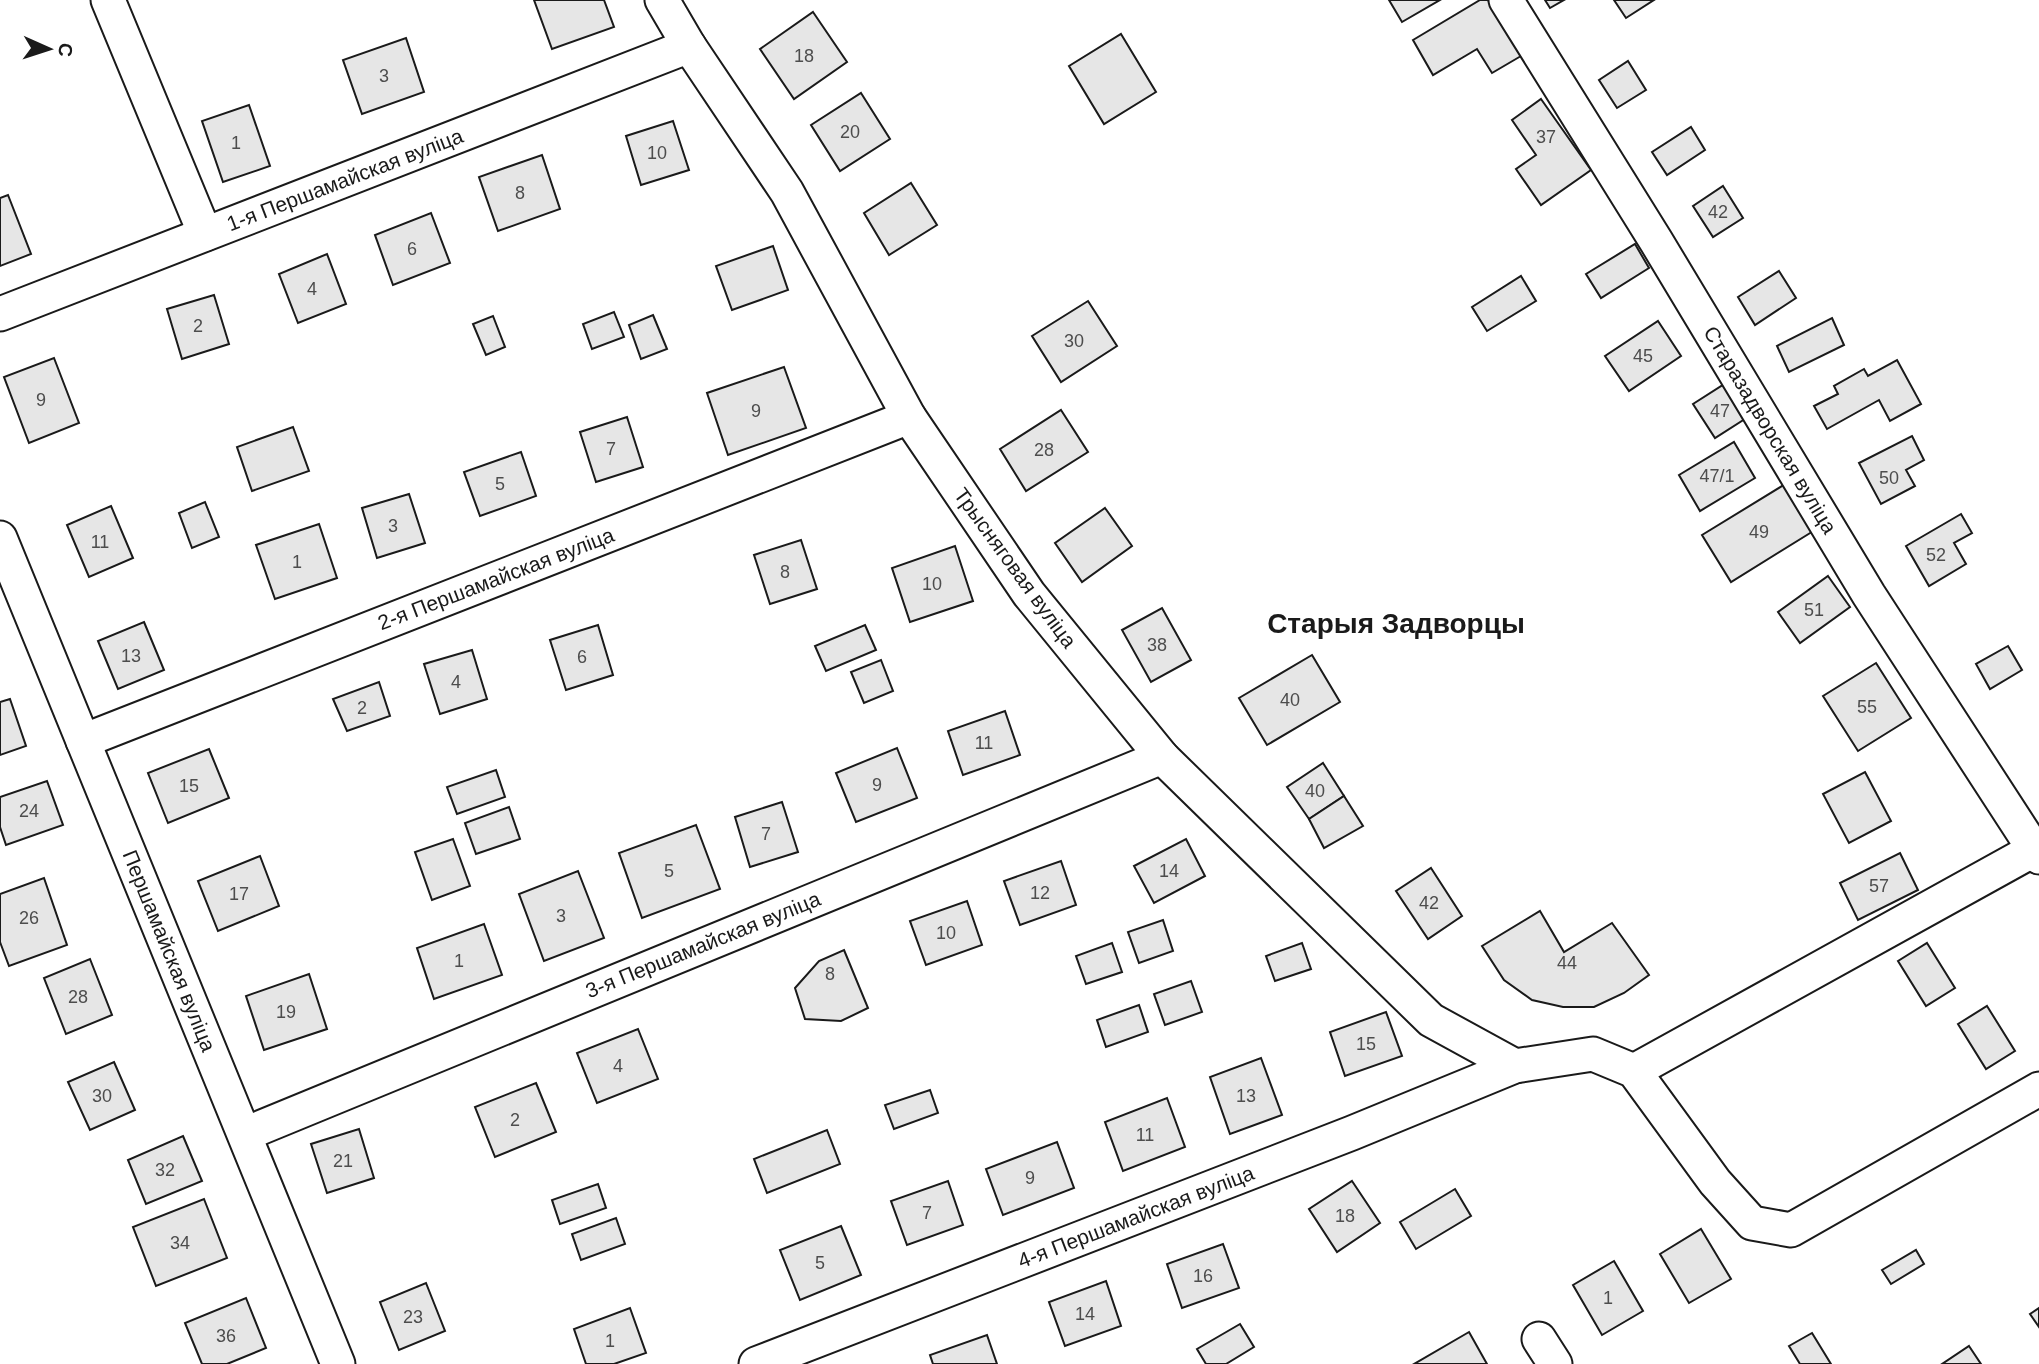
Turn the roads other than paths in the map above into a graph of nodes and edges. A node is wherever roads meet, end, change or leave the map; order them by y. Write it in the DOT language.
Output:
graph roads {
  1 [pos="108,0"];
  2 [pos="662,0"];
  3 [pos="1506,0"];
  4 [pos="689,46"];
  5 [pos="205,234"];
  6 [pos="0,314"];
  7 [pos="909,417"];
  8 [pos="0,538"];
  9 [pos="83,741"];
  10 [pos="1162,757"];
  11 [pos="2038,851"];
  12 [pos="1516,1066"];
  13 [pos="1634,1071"];
  14 [pos="2039,1089"];
  15 [pos="244,1134"];
  16 [pos="338,1364"];
  17 [pos="756,1364"];
  1 -- 5 [label="street"];
  2 -- 4 [label="street, Трысняговая вуліца"];
  3 -- 11 [label="street, Старазадворская вуліца"];
  4 -- 5 [label="street, 1-я Першамайская вуліца"];
  4 -- 7 [label="street, Трысняговая вуліца"];
  5 -- 6 [label="street, 1-я Першамайская вуліца"];
  7 -- 9 [label="street, 2-я Першамайская вуліца"];
  7 -- 10 [label="street, Трысняговая вуліца"];
  8 -- 9 [label="street, Першамайская вуліца"];
  9 -- 15 [label="street, Першамайская вуліца"];
  10 -- 12 [label="street, Трысняговая вуліца"];
  10 -- 15 [label="street, 3-я Першамайская вуліца"];
  11 -- 13 [label="street"];
  12 -- 13 [label="street, 4-я Першамайская вуліца"];
  12 -- 17 [label="street, 4-я Першамайская вуліца"];
  13 -- 14 [label="street"];
  15 -- 16 [label="street, Першамайская вуліца"];
}
